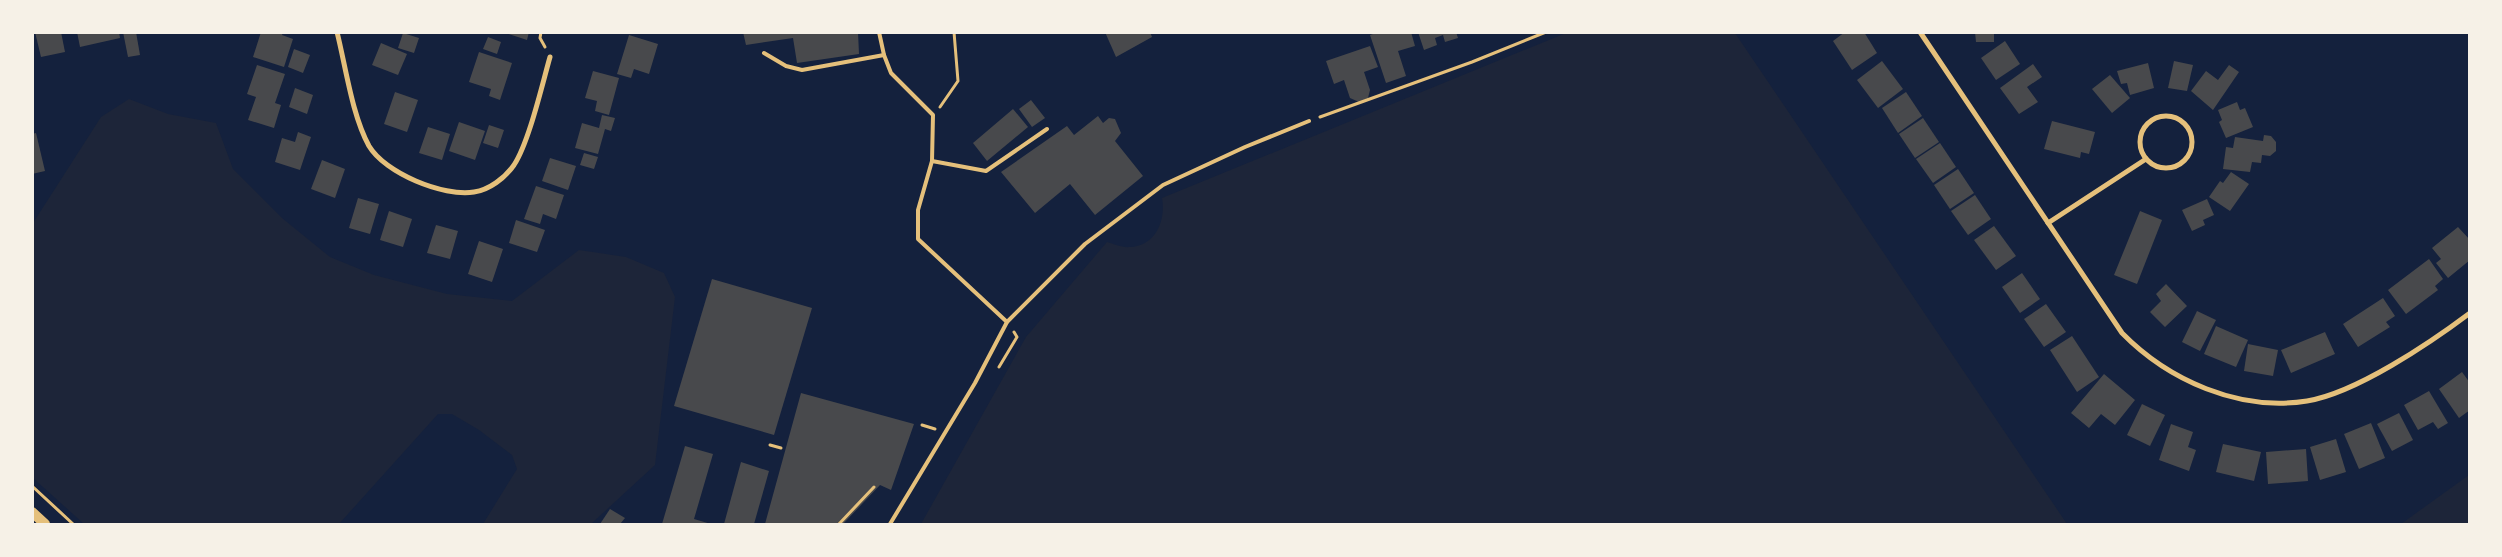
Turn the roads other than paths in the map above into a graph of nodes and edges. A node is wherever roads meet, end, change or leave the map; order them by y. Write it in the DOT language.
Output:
graph roads {
  1 [pos="337,32"];
  2 [pos="879,32"];
  3 [pos="1921,33"];
  4 [pos="764,53"];
  5 [pos="884,55"];
  6 [pos="550,57"];
  7 [pos="1309,121"];
  8 [pos="1047,128"];
  9 [pos="2146,159"];
  10 [pos="932,162"];
  11 [pos="2048,223"];
  12 [pos="2470,313"];
  13 [pos="1007,322"];
  14 [pos="32,512"];
  15 [pos="45,524"];
  16 [pos="890,524"];
  1 -- 6 [label="street"];
  2 -- 5 [label="lane"];
  3 -- 11 [label="street"];
  4 -- 5 [label="lane"];
  5 -- 10 [label="lane"];
  7 -- 13 [label="lane"];
  8 -- 10 [label="lane"];
  9 -- 9 [label="street"];
  9 -- 11 [label="street"];
  10 -- 13 [label="lane"];
  11 -- 12 [label="street"];
  13 -- 16 [label="lane"];
  14 -- 15 [label="main road"];
}
